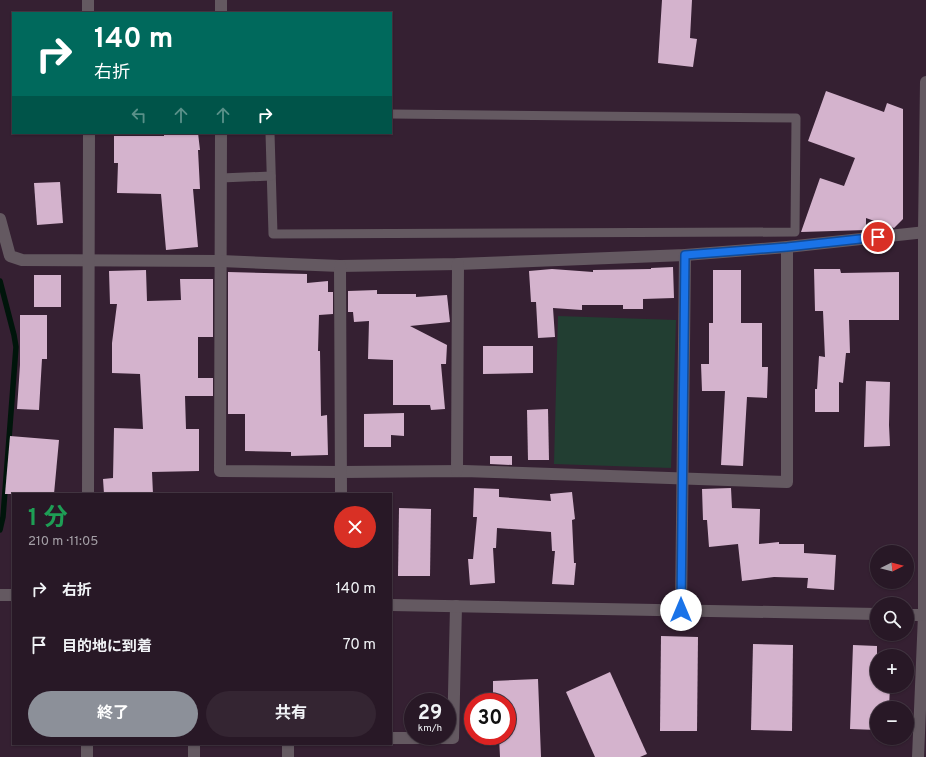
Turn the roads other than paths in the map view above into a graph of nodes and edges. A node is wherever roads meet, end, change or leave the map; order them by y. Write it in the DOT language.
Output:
graph roads {
  1 [pos="88,0"];
  2 [pos="221,0"];
  3 [pos="88,12"];
  4 [pos="221,12"];
  5 [pos="926,82"];
  6 [pos="392,114"];
  7 [pos="88,134"];
  8 [pos="221,134"];
  9 [pos="270,134"];
  10 [pos="271,176"];
  11 [pos="221,178"];
  12 [pos="0,219"];
  13 [pos="925,232"];
  14 [pos="787,247"];
  15 [pos="685,255"];
  16 [pos="89,261"];
  17 [pos="221,261"];
  18 [pos="458,264"];
  19 [pos="340,266"];
  20 [pos="457,471"];
  21 [pos="341,472"];
  22 [pos="682,479"];
  23 [pos="88,493"];
  24 [pos="341,493"];
  25 [pos="0,595"];
  26 [pos="12,595"];
  27 [pos="392,605"];
  28 [pos="456,606"];
  29 [pos="681,610"];
  30 [pos="870,614"];
  31 [pos="914,615"];
  32 [pos="925,615"];
  33 [pos="392,738"];
  34 [pos="87,745"];
  35 [pos="194,745"];
  36 [pos="288,745"];
  37 [pos="87,757"];
  38 [pos="194,757"];
  39 [pos="288,757"];
  40 [pos="918,757"];
  1 -- 3 [label="street"];
  2 -- 4 [label="street"];
  5 -- 13 [label="street"];
  6 -- 10 [label="lane"];
  7 -- 16 [label="street"];
  8 -- 11 [label="street"];
  9 -- 10 [label="lane"];
  10 -- 11 [label="lane"];
  11 -- 17 [label="street"];
  12 -- 16 [label="street"];
  13 -- 14 [label="street"];
  13 -- 32 [label="street"];
  14 -- 15 [label="street"];
  14 -- 22 [label="street"];
  15 -- 18 [label="street"];
  15 -- 22 [label="street"];
  16 -- 17 [label="street"];
  16 -- 23 [label="street"];
  17 -- 19 [label="street"];
  17 -- 21 [label="street"];
  18 -- 19 [label="street"];
  18 -- 20 [label="street"];
  19 -- 21 [label="street"];
  20 -- 21 [label="street"];
  20 -- 22 [label="street"];
  21 -- 24 [label="street"];
  22 -- 29 [label="street"];
  25 -- 26 [label="street"];
  27 -- 28 [label="street"];
  28 -- 29 [label="street"];
  28 -- 33 [label="street"];
  29 -- 30 [label="street"];
  31 -- 32 [label="street"];
  32 -- 40 [label="street"];
  34 -- 37 [label="street"];
  35 -- 38 [label="street"];
  36 -- 39 [label="street"];
}
